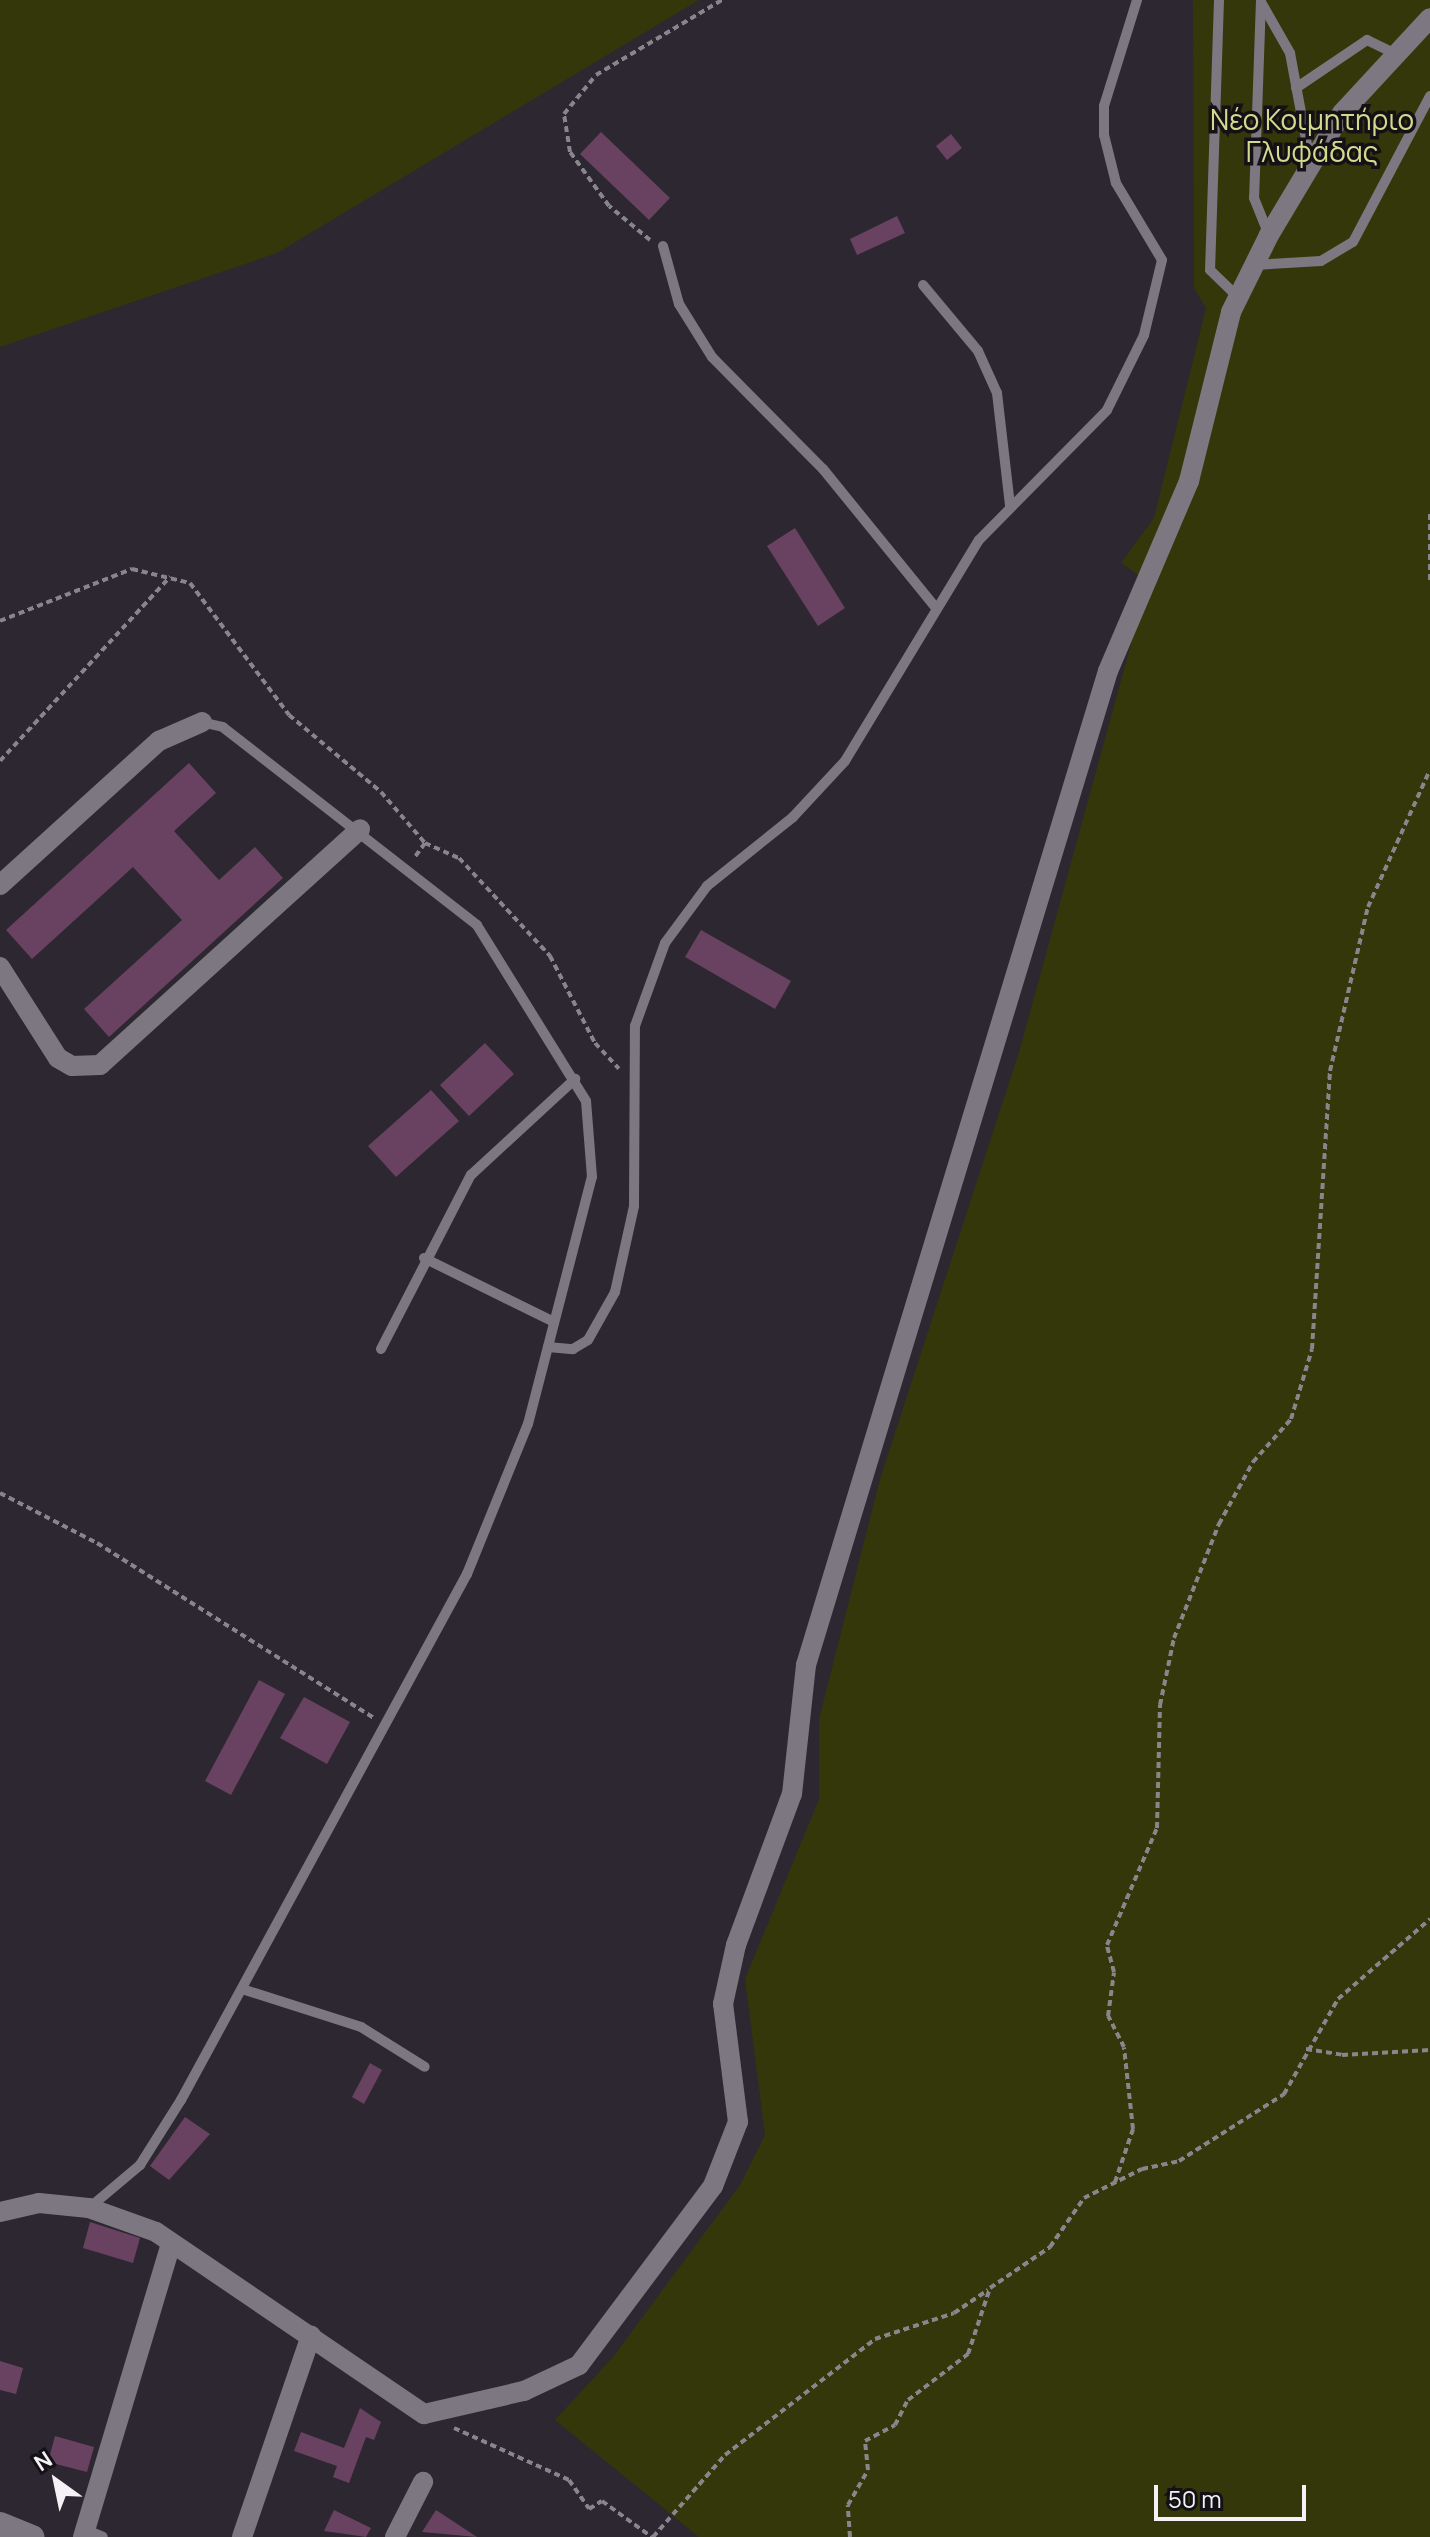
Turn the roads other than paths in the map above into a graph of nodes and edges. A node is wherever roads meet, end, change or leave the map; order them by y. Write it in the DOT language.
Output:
graph roads {
  1 [pos="1137,0"];
  2 [pos="1219,0"];
  3 [pos="1260,0"];
  4 [pos="1430,18"];
  5 [pos="1396,54"];
  6 [pos="1296,88"];
  7 [pos="1430,96"];
  8 [pos="1310,161"];
  9 [pos="1269,235"];
  10 [pos="663,246"];
  11 [pos="1255,265"];
  12 [pos="923,285"];
  13 [pos="1238,297"];
  14 [pos="1010,506"];
  15 [pos="935,607"];
  16 [pos="202,722"];
  17 [pos="360,829"];
  18 [pos="0,885"];
  19 [pos="0,967"];
  20 [pos="575,1079"];
  21 [pos="424,1258"];
  22 [pos="554,1322"];
  23 [pos="548,1347"];
  24 [pos="381,1349"];
  25 [pos="245,1990"];
  26 [pos="425,2067"];
  27 [pos="89,2208"];
  28 [pos="0,2212"];
  29 [pos="171,2244"];
  30 [pos="311,2336"];
  31 [pos="423,2482"];
  32 [pos="0,2524"];
  33 [pos="90,2535"];
  34 [pos="32,2537"];
  35 [pos="242,2537"];
  36 [pos="395,2537"];
  1 -- 14 [label="lane"];
  2 -- 13 [label="lane"];
  3 -- 6 [label="lane"];
  3 -- 9 [label="lane"];
  4 -- 5 [label="street"];
  5 -- 6 [label="lane"];
  5 -- 8 [label="street"];
  6 -- 8 [label="lane"];
  7 -- 11 [label="lane"];
  8 -- 9 [label="street"];
  9 -- 11 [label="street"];
  10 -- 15 [label="lane"];
  11 -- 13 [label="street"];
  12 -- 14 [label="lane"];
  13 -- 30 [label="street"];
  14 -- 15 [label="lane"];
  15 -- 23 [label="lane"];
  16 -- 17 [label="lane"];
  16 -- 18 [label="street"];
  17 -- 19 [label="street"];
  17 -- 20 [label="lane"];
  20 -- 21 [label="lane"];
  20 -- 22 [label="lane"];
  21 -- 22 [label="lane"];
  21 -- 24 [label="lane"];
  22 -- 23 [label="lane"];
  23 -- 25 [label="lane"];
  25 -- 26 [label="lane"];
  25 -- 27 [label="lane"];
  27 -- 28 [label="street"];
  27 -- 29 [label="street"];
  29 -- 30 [label="street"];
  29 -- 33 [label="street"];
  30 -- 35 [label="street"];
  31 -- 36 [label="street"];
  32 -- 34 [label="street"];
}
